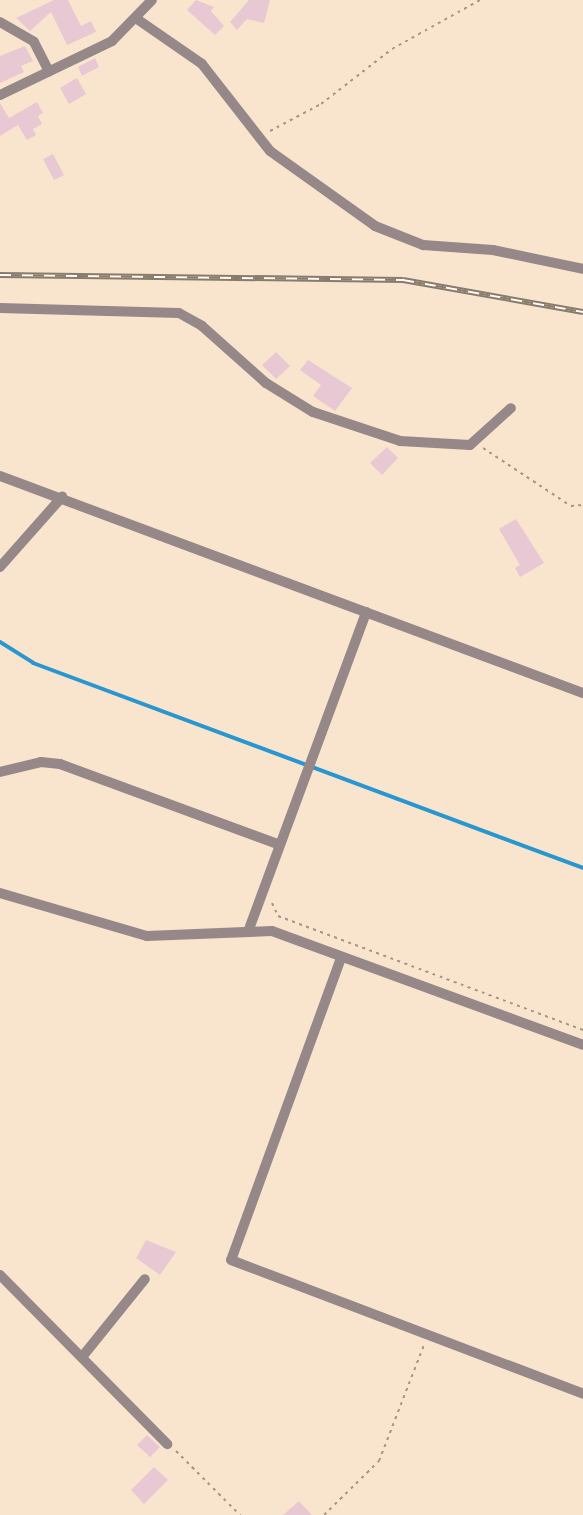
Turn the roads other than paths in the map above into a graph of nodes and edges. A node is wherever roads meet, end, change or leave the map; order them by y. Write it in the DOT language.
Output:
graph roads {
  1 [pos="152,0"];
  2 [pos="137,20"];
  3 [pos="0,22"];
  4 [pos="49,71"];
  5 [pos="0,95"];
  6 [pos="583,269"];
  7 [pos="0,308"];
  8 [pos="511,408"];
  9 [pos="0,476"];
  10 [pos="62,498"];
  11 [pos="0,567"];
  12 [pos="366,612"];
  13 [pos="583,693"];
  14 [pos="0,772"];
  15 [pos="280,845"];
  16 [pos="0,893"];
  17 [pos="249,929"];
  18 [pos="341,958"];
  19 [pos="583,1045"];
  20 [pos="0,1275"];
  21 [pos="145,1279"];
  22 [pos="82,1357"];
  23 [pos="583,1394"];
  24 [pos="167,1444"];
  1 -- 2 [label="street"];
  2 -- 4 [label="street"];
  2 -- 6 [label="street"];
  3 -- 4 [label="street"];
  4 -- 5 [label="street"];
  7 -- 8 [label="street"];
  9 -- 10 [label="street"];
  10 -- 11 [label="street"];
  10 -- 12 [label="street"];
  12 -- 13 [label="street"];
  12 -- 15 [label="street"];
  14 -- 15 [label="street"];
  15 -- 17 [label="street"];
  16 -- 17 [label="street"];
  17 -- 18 [label="street"];
  18 -- 19 [label="street"];
  18 -- 23 [label="street"];
  20 -- 22 [label="street"];
  21 -- 22 [label="street"];
  22 -- 24 [label="street"];
}
